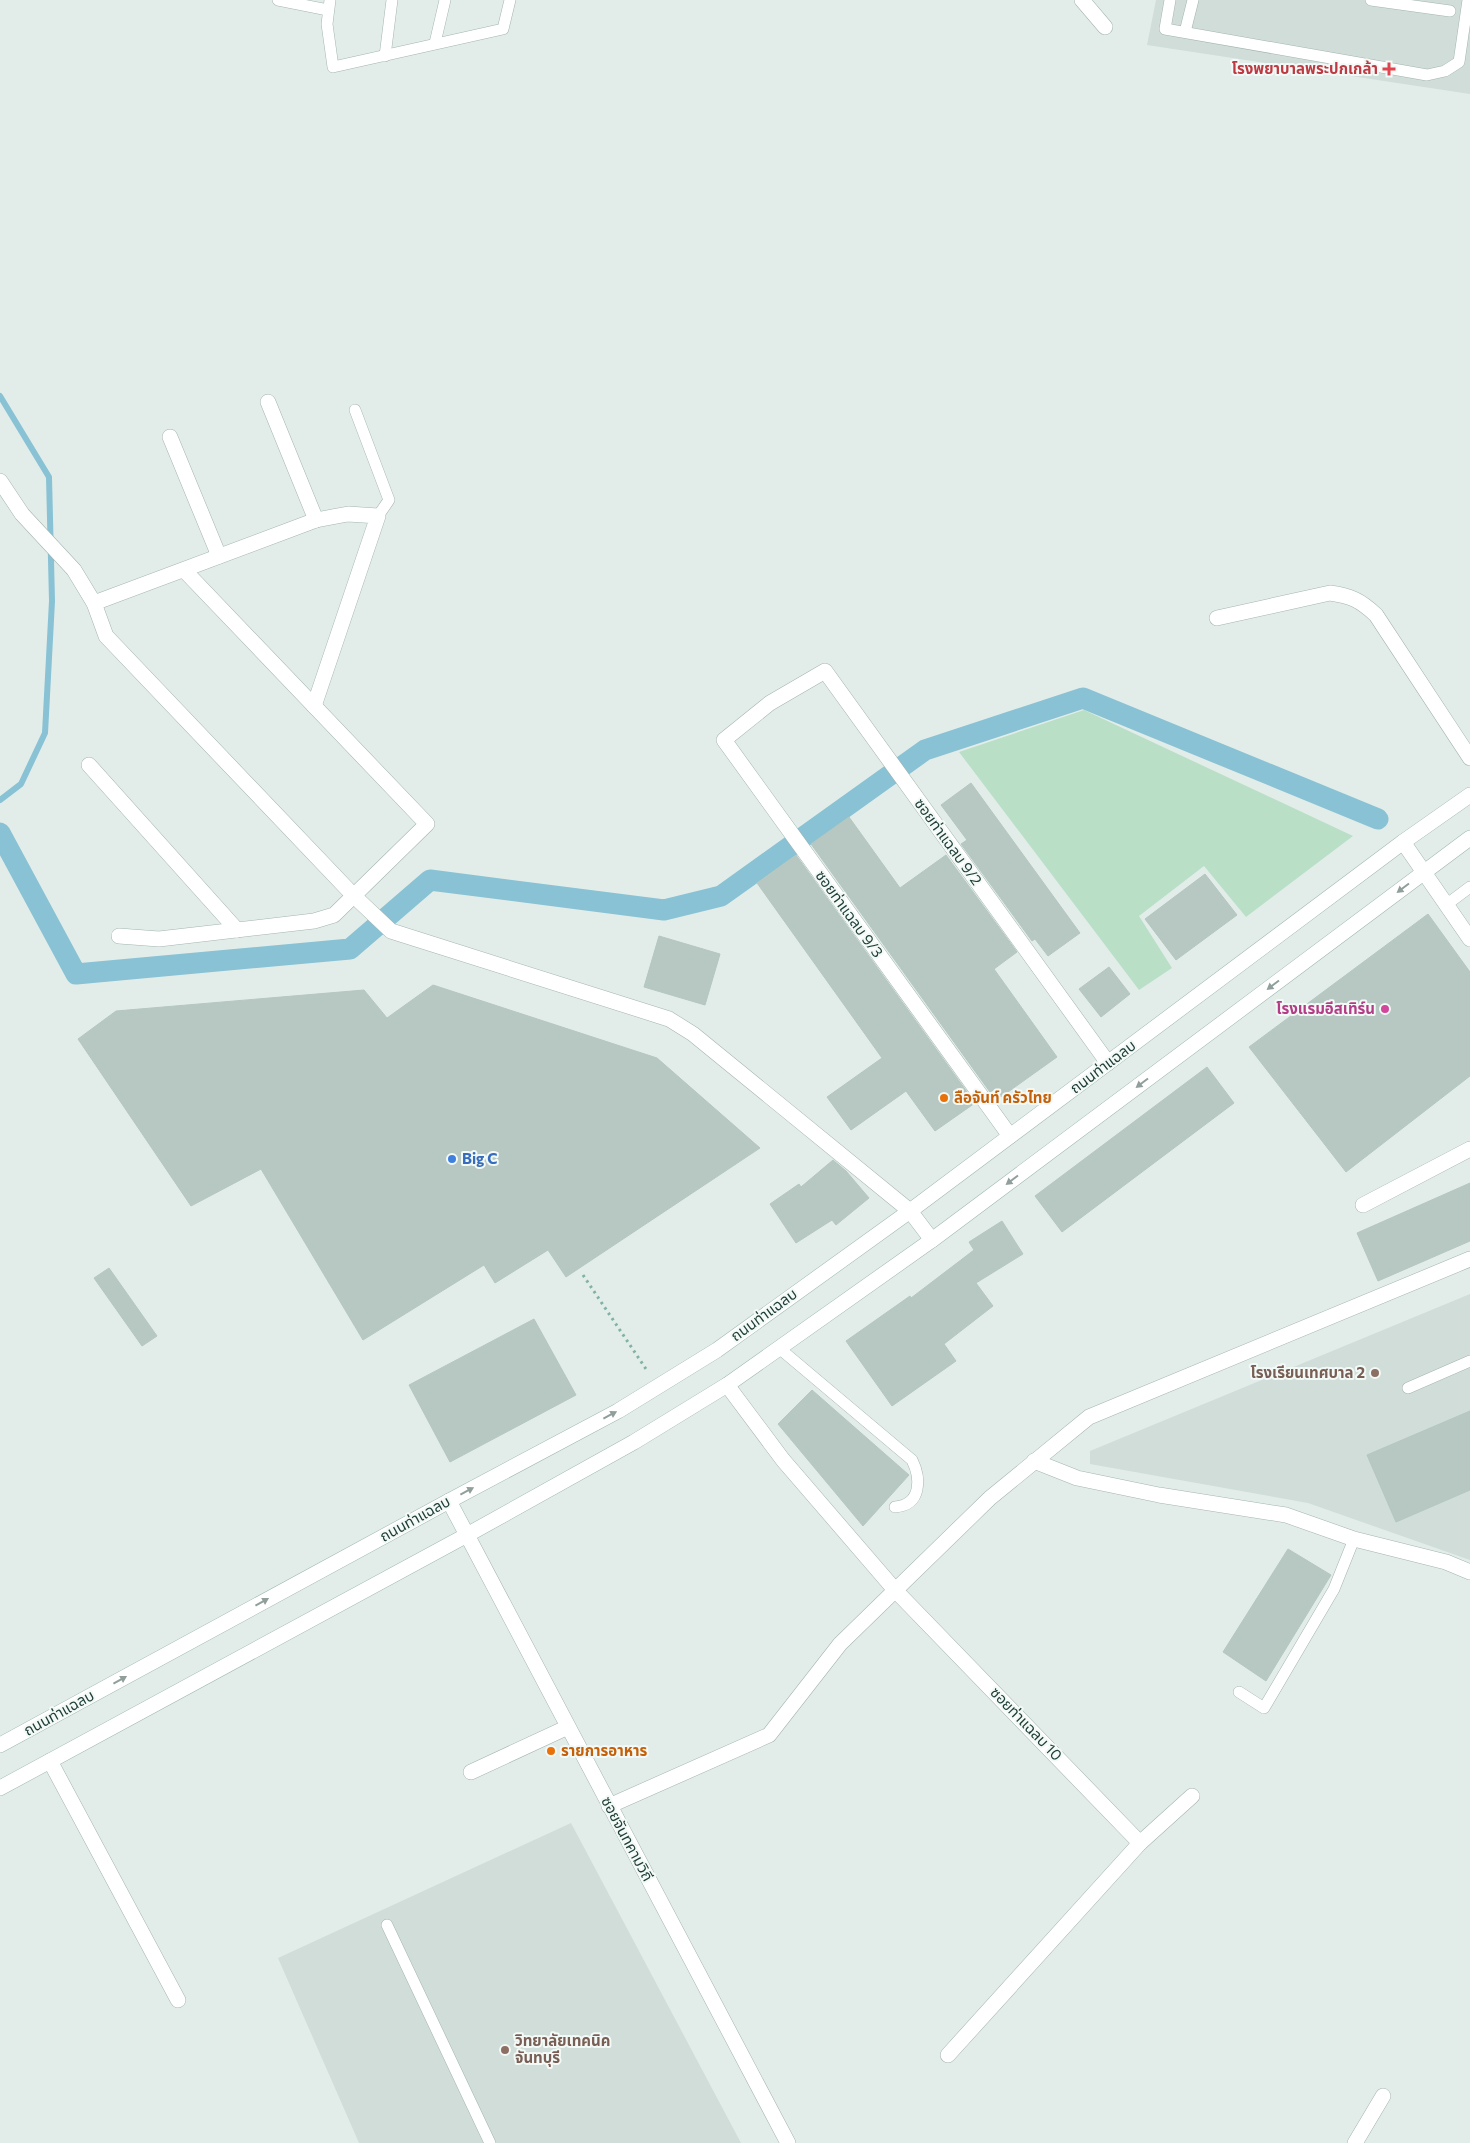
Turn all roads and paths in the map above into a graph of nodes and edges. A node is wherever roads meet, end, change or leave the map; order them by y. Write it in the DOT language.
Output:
graph roads {
  1 [pos="278,0"];
  2 [pos="392,0"];
  3 [pos="445,0"];
  4 [pos="510,0"];
  5 [pos="1082,0"];
  6 [pos="1170,0"];
  7 [pos="1193,0"];
  8 [pos="1371,0"];
  9 [pos="1468,0"];
  10 [pos="329,5"];
  11 [pos="1450,11"];
  12 [pos="1105,26"];
  13 [pos="1185,32"];
  14 [pos="435,43"];
  15 [pos="385,56"];
  16 [pos="268,402"];
  17 [pos="355,410"];
  18 [pos="170,437"];
  19 [pos="0,481"];
  20 [pos="378,516"];
  21 [pos="316,520"];
  22 [pos="219,556"];
  23 [pos="184,570"];
  24 [pos="94,603"];
  25 [pos="1217,618"];
  26 [pos="770,703"];
  27 [pos="314,706"];
  28 [pos="1470,758"];
  29 [pos="89,765"];
  30 [pos="1470,795"];
  31 [pos="1470,838"];
  32 [pos="1403,842"];
  33 [pos="1424,872"];
  34 [pos="1470,887"];
  35 [pos="354,896"];
  36 [pos="1446,905"];
  37 [pos="236,930"];
  38 [pos="119,936"];
  39 [pos="1470,940"];
  40 [pos="1108,1063"];
  41 [pos="1010,1136"];
  42 [pos="1470,1149"];
  43 [pos="1363,1204"];
  44 [pos="910,1211"];
  45 [pos="932,1240"];
  46 [pos="1470,1258"];
  47 [pos="583,1275"];
  48 [pos="779,1348"];
  49 [pos="1469,1362"];
  50 [pos="727,1385"];
  51 [pos="658,1386"];
  52 [pos="1408,1388"];
  53 [pos="1034,1461"];
  54 [pos="448,1501"];
  55 [pos="895,1506"];
  56 [pos="467,1535"];
  57 [pos="1354,1539"];
  58 [pos="1470,1572"];
  59 [pos="895,1590"];
  60 [pos="1240,1692"];
  61 [pos="568,1727"];
  62 [pos="0,1745"];
  63 [pos="50,1761"];
  64 [pos="471,1772"];
  65 [pos="0,1788"];
  66 [pos="1192,1796"];
  67 [pos="609,1806"];
  68 [pos="1140,1843"];
  69 [pos="387,1925"];
  70 [pos="178,2000"];
  71 [pos="948,2055"];
  72 [pos="1383,2096"];
  73 [pos="490,2143"];
  74 [pos="788,2143"];
  75 [pos="1355,2143"];
  1 -- 10 [label="lane"];
  2 -- 15 [label="lane"];
  3 -- 14 [label="lane"];
  4 -- 14 [label="lane"];
  5 -- 12 [label="street"];
  6 -- 13 [label="lane"];
  7 -- 13 [label="lane"];
  8 -- 11 [label="lane"];
  9 -- 13 [label="lane"];
  10 -- 15 [label="lane"];
  14 -- 15 [label="lane"];
  16 -- 21 [label="street"];
  17 -- 20 [label="lane"];
  18 -- 22 [label="street"];
  19 -- 24 [label="street"];
  20 -- 21 [label="street"];
  20 -- 27 [label="street"];
  21 -- 22 [label="street"];
  22 -- 23 [label="street"];
  23 -- 24 [label="street"];
  23 -- 27 [label="street"];
  24 -- 35 [label="street"];
  25 -- 28 [label="street"];
  26 -- 40 [label="street, ซอยท่าแฉลบ 9/2"];
  26 -- 41 [label="street, ซอยท่าแฉลบ 9/3"];
  27 -- 35 [label="street"];
  29 -- 37 [label="street"];
  30 -- 32 [label="street, ถนนท่าแฉลบ"];
  31 -- 33 [label="street"];
  32 -- 33 [label="street"];
  32 -- 40 [label="street, ถนนท่าแฉลบ"];
  33 -- 36 [label="street"];
  33 -- 45 [label="street, one-way"];
  34 -- 36 [label="lane"];
  35 -- 37 [label="street"];
  35 -- 44 [label="street"];
  36 -- 39 [label="street"];
  37 -- 38 [label="street"];
  40 -- 41 [label="street, ถนนท่าแฉลบ"];
  41 -- 44 [label="street, ถนนท่าแฉลบ"];
  42 -- 43 [label="street"];
  44 -- 45 [label="street"];
  44 -- 51 [label="street, ถนนท่าแฉลบ"];
  45 -- 48 [label="street"];
  46 -- 53 [label="street"];
  47 -- 51 [label="path"];
  48 -- 50 [label="street"];
  48 -- 55 [label="lane"];
  49 -- 52 [label="lane"];
  50 -- 56 [label="street"];
  50 -- 59 [label="street, ซอยท่าแฉลบ 10"];
  54 -- 51 [label="street, ถนนท่าแฉลบ, one-way"];
  53 -- 57 [label="street"];
  53 -- 59 [label="street"];
  54 -- 56 [label="street, ซอยจันทคามวิถี"];
  62 -- 54 [label="street, ถนนท่าแฉลบ, one-way"];
  56 -- 61 [label="street, ซอยจันทคามวิถี"];
  56 -- 63 [label="street"];
  57 -- 58 [label="street"];
  57 -- 60 [label="lane"];
  59 -- 67 [label="street"];
  59 -- 68 [label="street, ซอยท่าแฉลบ 10"];
  61 -- 64 [label="street"];
  61 -- 67 [label="street, ซอยจันทคามวิถี"];
  63 -- 65 [label="street"];
  63 -- 70 [label="street"];
  66 -- 68 [label="street"];
  67 -- 74 [label="street, ซอยจันทคามวิถี"];
  68 -- 71 [label="street"];
  69 -- 73 [label="lane"];
  72 -- 75 [label="street"];
}
